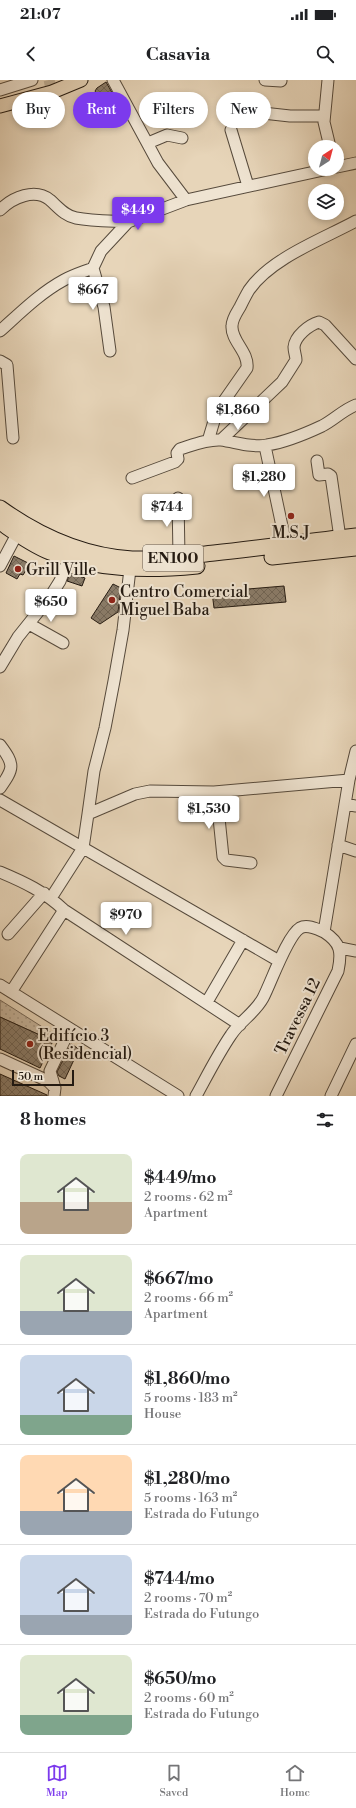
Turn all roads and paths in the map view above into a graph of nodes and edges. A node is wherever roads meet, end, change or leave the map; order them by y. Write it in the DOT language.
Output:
graph roads {
  1 [pos="32,80"];
  2 [pos="81,80"];
  3 [pos="113,80"];
  4 [pos="265,80"];
  5 [pos="328,80"];
  6 [pos="281,81"];
  7 [pos="0,90"];
  8 [pos="0,106"];
  9 [pos="271,114"];
  10 [pos="324,116"];
  11 [pos="231,130"];
  12 [pos="182,138"];
  13 [pos="328,140"];
  14 [pos="148,143"];
  15 [pos="356,163"];
  16 [pos="344,166"];
  17 [pos="308,173"];
  18 [pos="248,186"];
  19 [pos="186,200"];
  20 [pos="0,210"];
  21 [pos="356,221"];
  22 [pos="128,222"];
  23 [pos="93,268"];
  24 [pos="0,331"];
  25 [pos="110,351"];
  26 [pos="356,359"];
  27 [pos="0,361"];
  28 [pos="356,405"];
  29 [pos="13,438"];
  30 [pos="208,440"];
  31 [pos="221,440"];
  32 [pos="265,446"];
  33 [pos="317,461"];
  34 [pos="132,478"];
  35 [pos="178,498"];
  36 [pos="0,508"];
  37 [pos="0,522"];
  38 [pos="17,534"];
  39 [pos="356,536"];
  40 [pos="340,538"];
  41 [pos="286,545"];
  42 [pos="356,548"];
  43 [pos="3,550"];
  44 [pos="180,557"];
  45 [pos="69,558"];
  46 [pos="0,566"];
  47 [pos="130,569"];
  48 [pos="28,624"];
  49 [pos="63,643"];
  50 [pos="0,667"];
  51 [pos="0,745"];
  52 [pos="355,758"];
  53 [pos="349,780"];
  54 [pos="0,788"];
  55 [pos="214,792"];
  56 [pos="0,800"];
  57 [pos="350,805"];
  58 [pos="88,814"];
  59 [pos="338,845"];
  60 [pos="83,848"];
  61 [pos="356,851"];
  62 [pos="251,863"];
  63 [pos="0,872"];
  64 [pos="47,895"];
  65 [pos="64,910"];
  66 [pos="324,932"];
  67 [pos="8,934"];
  68 [pos="243,940"];
  69 [pos="340,948"];
  70 [pos="355,948"];
  71 [pos="279,961"];
  72 [pos="0,986"];
  73 [pos="11,992"];
  74 [pos="207,1002"];
  75 [pos="240,1025"];
  76 [pos="68,1028"];
  77 [pos="356,1044"];
  78 [pos="0,1059"];
  79 [pos="37,1076"];
  80 [pos="54,1092"];
  81 [pos="178,1096"];
  82 [pos="196,1096"];
  83 [pos="276,1096"];
  84 [pos="331,1096"];
  1 -- 7 [label="street"];
  2 -- 8 [label="main road"];
  3 -- 14 [label="street"];
  4 -- 6 [label="street"];
  5 -- 10 [label="street"];
  9 -- 10 [label="street"];
  10 -- 13 [label="street"];
  11 -- 18 [label="street"];
  12 -- 14 [label="street"];
  14 -- 19 [label="street"];
  15 -- 16 [label="street"];
  17 -- 18 [label="street"];
  18 -- 19 [label="street"];
  19 -- 22 [label="street"];
  20 -- 22 [label="street"];
  21 -- 30 [label="street"];
  22 -- 23 [label="street"];
  23 -- 24 [label="street"];
  23 -- 25 [label="street"];
  26 -- 31 [label="street"];
  27 -- 29 [label="street"];
  28 -- 32 [label="street"];
  30 -- 31 [label="street"];
  30 -- 34 [label="street"];
  31 -- 32 [label="street"];
  32 -- 41 [label="street"];
  33 -- 40 [label="street"];
  35 -- 44 [label="street"];
  36 -- 44 [label="highway, EN100"];
  37 -- 38 [label="highway, EN100"];
  38 -- 43 [label="street"];
  38 -- 45 [label="highway, EN100"];
  39 -- 40 [label="highway, EN100"];
  40 -- 41 [label="highway, EN100"];
  41 -- 44 [label="highway, EN100"];
  42 -- 47 [label="highway, EN100"];
  43 -- 46 [label="street"];
  45 -- 47 [label="highway, EN100"];
  45 -- 48 [label="street"];
  47 -- 58 [label="street"];
  48 -- 49 [label="street"];
  48 -- 50 [label="street"];
  51 -- 54 [label="street"];
  52 -- 53 [label="street"];
  53 -- 55 [label="street"];
  53 -- 57 [label="street"];
  55 -- 58 [label="street"];
  55 -- 62 [label="street"];
  56 -- 60 [label="street"];
  57 -- 59 [label="street"];
  58 -- 60 [label="street"];
  59 -- 61 [label="street"];
  59 -- 66 [label="street"];
  60 -- 64 [label="street"];
  60 -- 68 [label="street"];
  63 -- 64 [label="street"];
  64 -- 65 [label="street"];
  64 -- 67 [label="street"];
  65 -- 73 [label="street"];
  65 -- 74 [label="street"];
  66 -- 69 [label="street"];
  66 -- 71 [label="street"];
  68 -- 71 [label="street"];
  68 -- 74 [label="street"];
  69 -- 70 [label="street"];
  69 -- 83 [label="street, Travessa 12"];
  71 -- 75 [label="street"];
  72 -- 73 [label="street"];
  73 -- 76 [label="street"];
  74 -- 75 [label="street"];
  75 -- 82 [label="street"];
  76 -- 79 [label="street"];
  76 -- 80 [label="street"];
  76 -- 81 [label="street"];
  77 -- 84 [label="street"];
  78 -- 79 [label="street"];
  79 -- 80 [label="street"];
}
